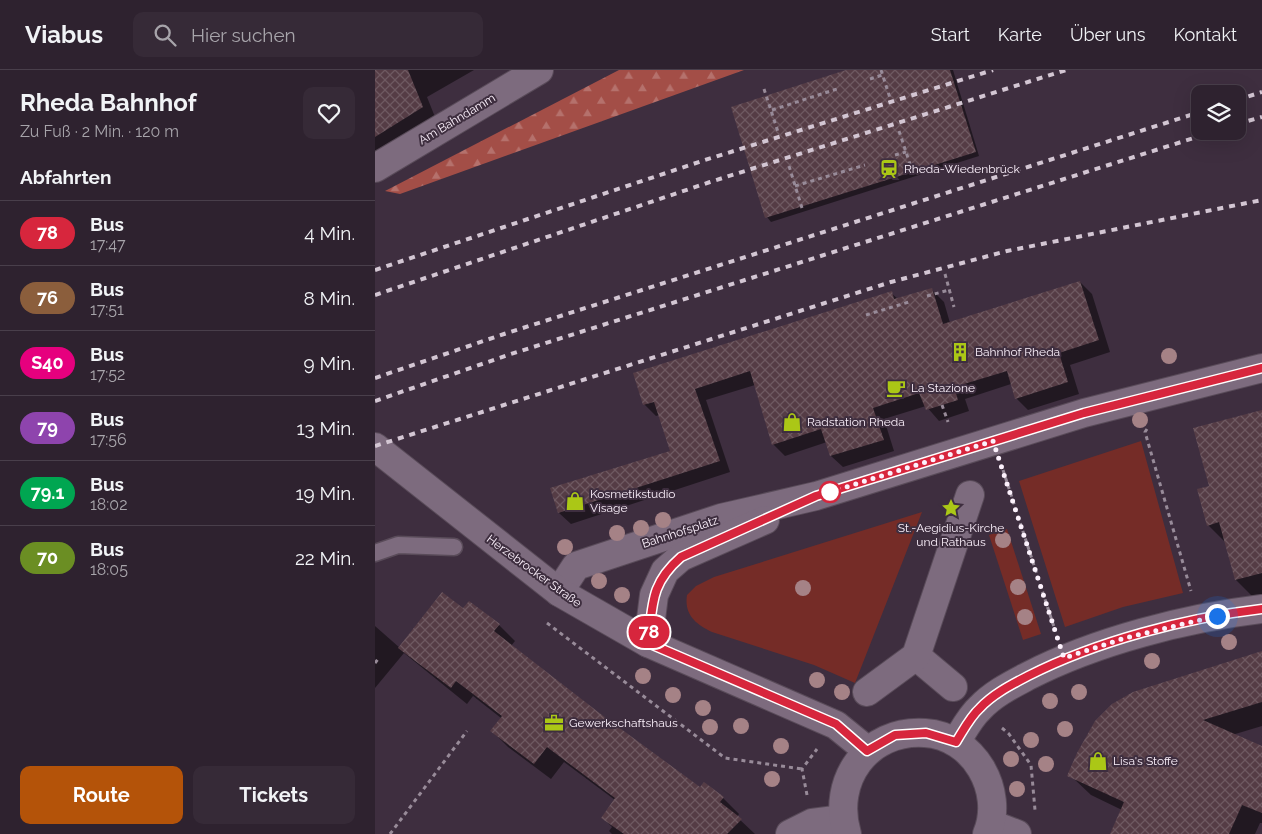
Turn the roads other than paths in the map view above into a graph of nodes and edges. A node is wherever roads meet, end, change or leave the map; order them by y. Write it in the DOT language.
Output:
graph roads {
  1 [pos="539,70"];
  2 [pos="375,168"];
  3 [pos="1262,368"];
  4 [pos="375,447"];
  5 [pos="970,495"];
  6 [pos="816,496"];
  7 [pos="454,547"];
  8 [pos="375,553"];
  9 [pos="559,592"];
  10 [pos="1262,609"];
  11 [pos="648,643"];
  12 [pos="916,656"];
  13 [pos="953,687"];
  14 [pos="867,692"];
  15 [pos="956,742"];
  16 [pos="867,751"];
  17 [pos="845,827"];
  18 [pos="989,829"];
  19 [pos="790,834"];
  20 [pos="1017,834"];
  1 -- 2 [label="street, Am Bahndamm"];
  3 -- 6 [label="street, Bahnhofsplatz"];
  4 -- 9 [label="street, Herzebrocker Straße"];
  5 -- 12 [label="street"];
  6 -- 9 [label="street, Bahnhofsplatz"];
  6 -- 11 [label="street, Bahnhofsplatz"];
  7 -- 8 [label="lane"];
  9 -- 11 [label="street, Herzebrocker Straße"];
  10 -- 15 [label="street"];
  11 -- 16 [label="street, Herzebrocker Straße"];
  12 -- 13 [label="street"];
  12 -- 14 [label="street"];
  15 -- 16 [label="street"];
  15 -- 18 [label="street"];
  16 -- 17 [label="street"];
  17 -- 19 [label="street"];
  18 -- 20 [label="street"];
}
